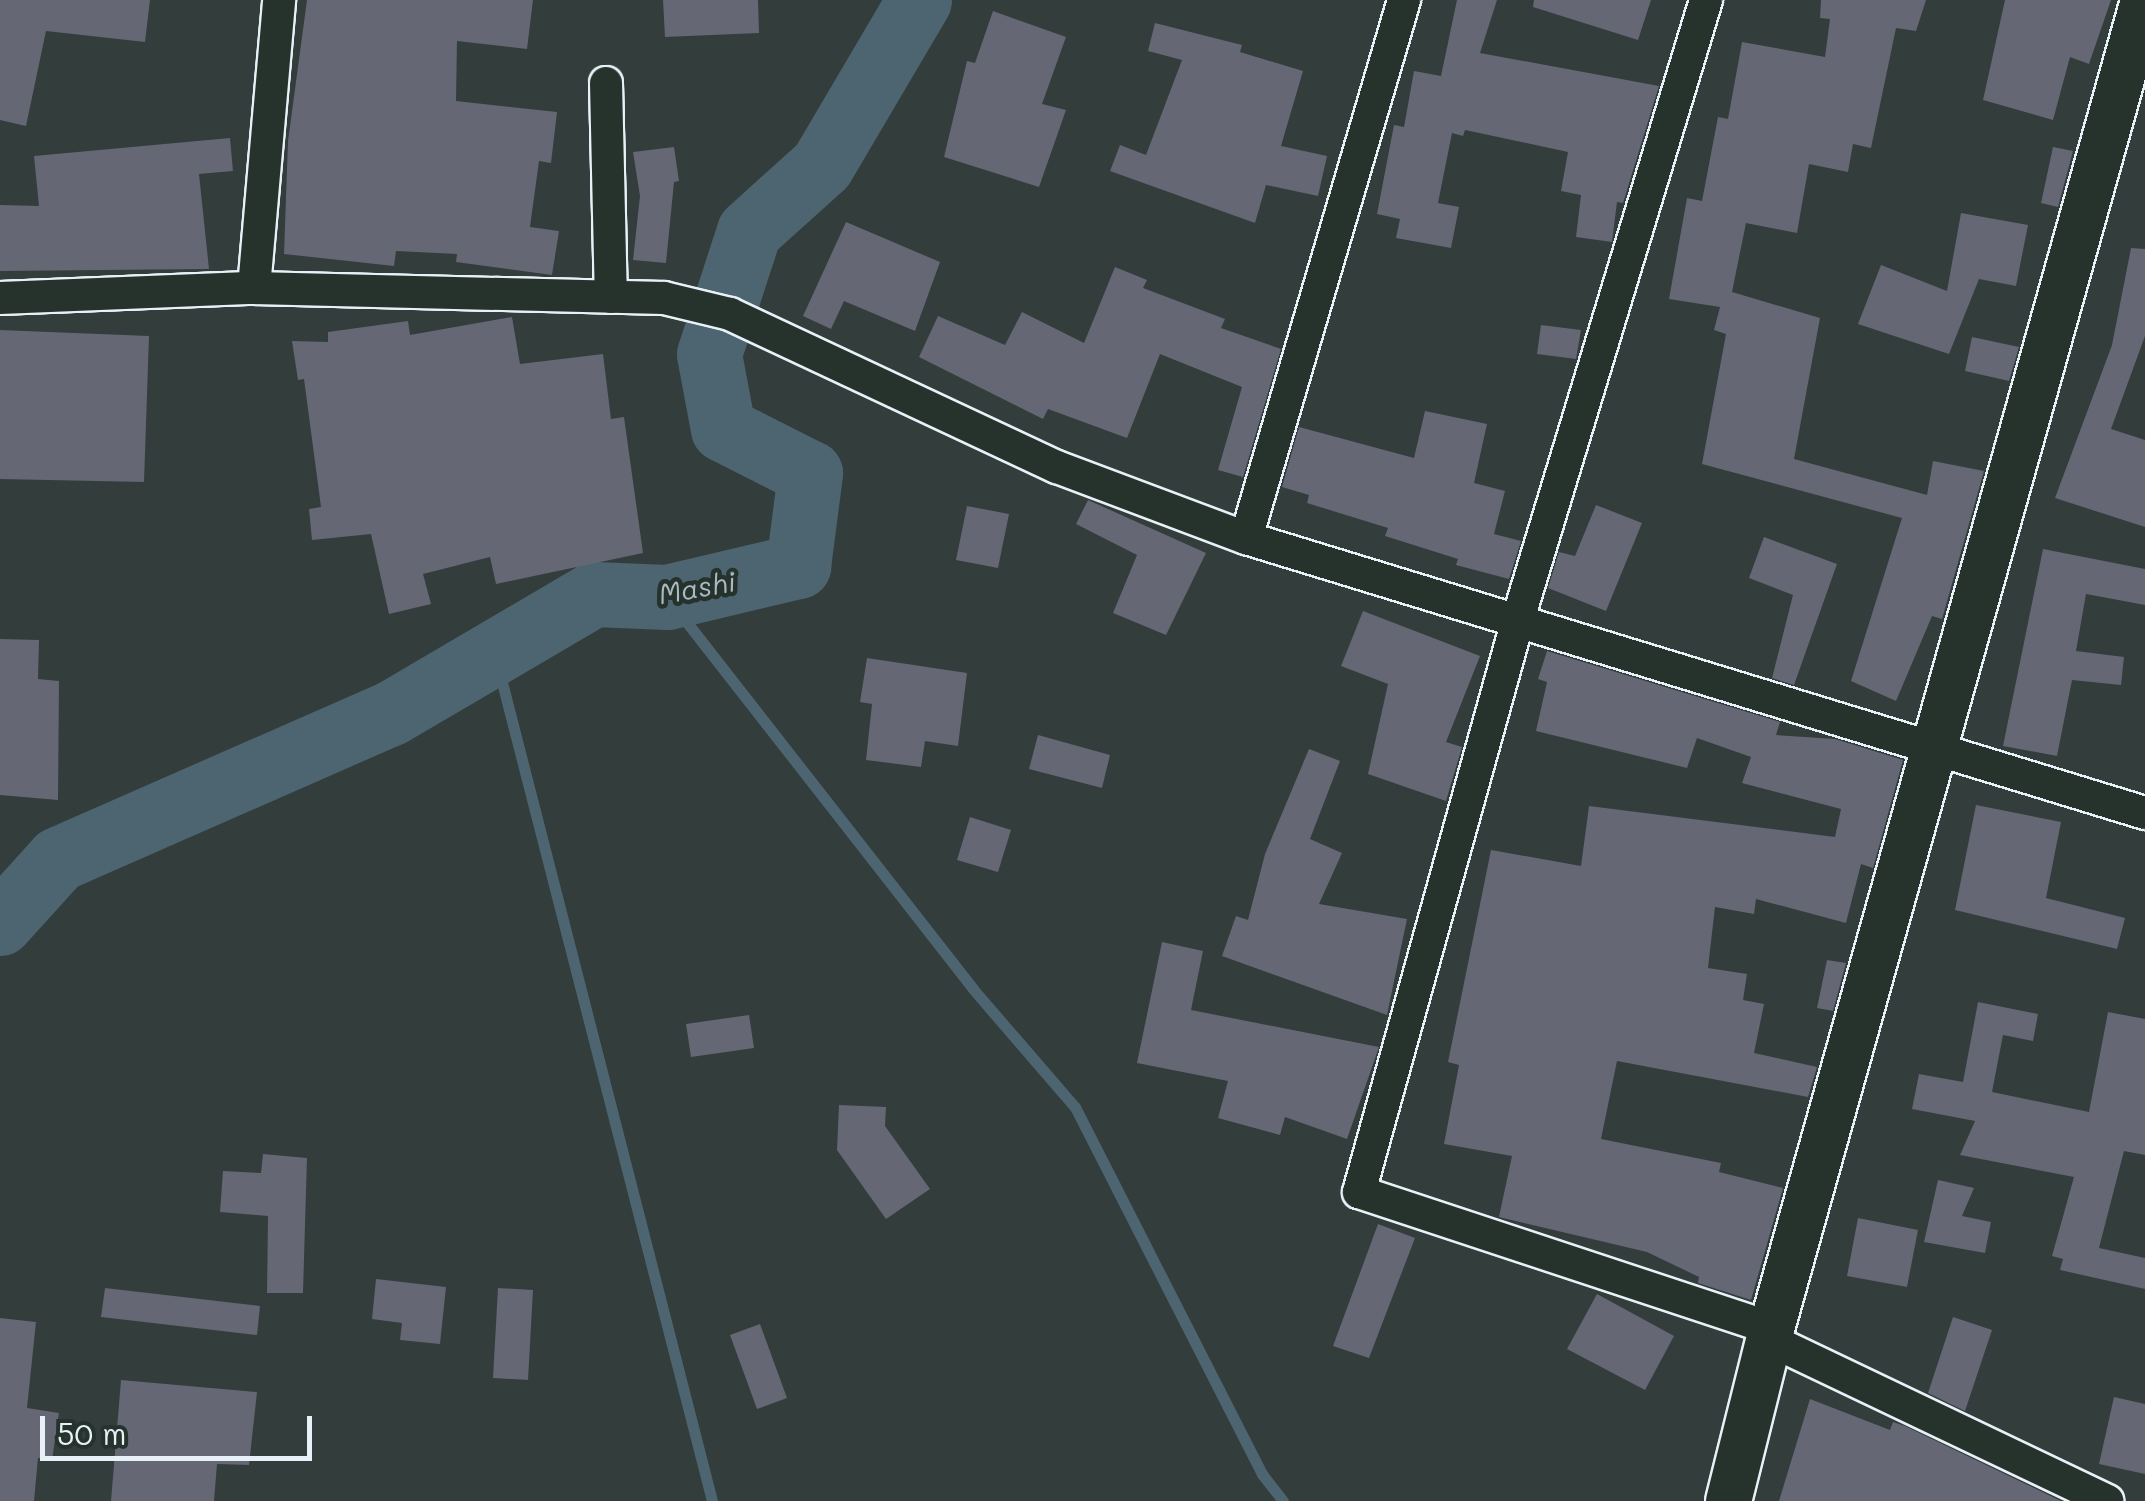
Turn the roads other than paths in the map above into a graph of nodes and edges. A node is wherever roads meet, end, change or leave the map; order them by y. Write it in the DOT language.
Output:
graph roads {
  1 [pos="279,0"];
  2 [pos="1404,0"];
  3 [pos="1706,0"];
  4 [pos="2143,0"];
  5 [pos="606,82"];
  6 [pos="254,288"];
  7 [pos="610,297"];
  8 [pos="0,298"];
  9 [pos="1246,538"];
  10 [pos="1519,616"];
  11 [pos="1937,749"];
  12 [pos="2145,812"];
  13 [pos="1769,1334"];
  14 [pos="1728,1501"];
  15 [pos="2107,1501"];
  1 -- 6 [label="street"];
  2 -- 9 [label="street"];
  3 -- 10 [label="street"];
  4 -- 11 [label="street"];
  5 -- 7 [label="street"];
  6 -- 7 [label="street"];
  6 -- 8 [label="street"];
  7 -- 9 [label="street"];
  9 -- 10 [label="street"];
  10 -- 11 [label="street"];
  10 -- 13 [label="street"];
  11 -- 12 [label="street"];
  11 -- 13 [label="street"];
  13 -- 14 [label="street"];
  13 -- 15 [label="street"];
}
